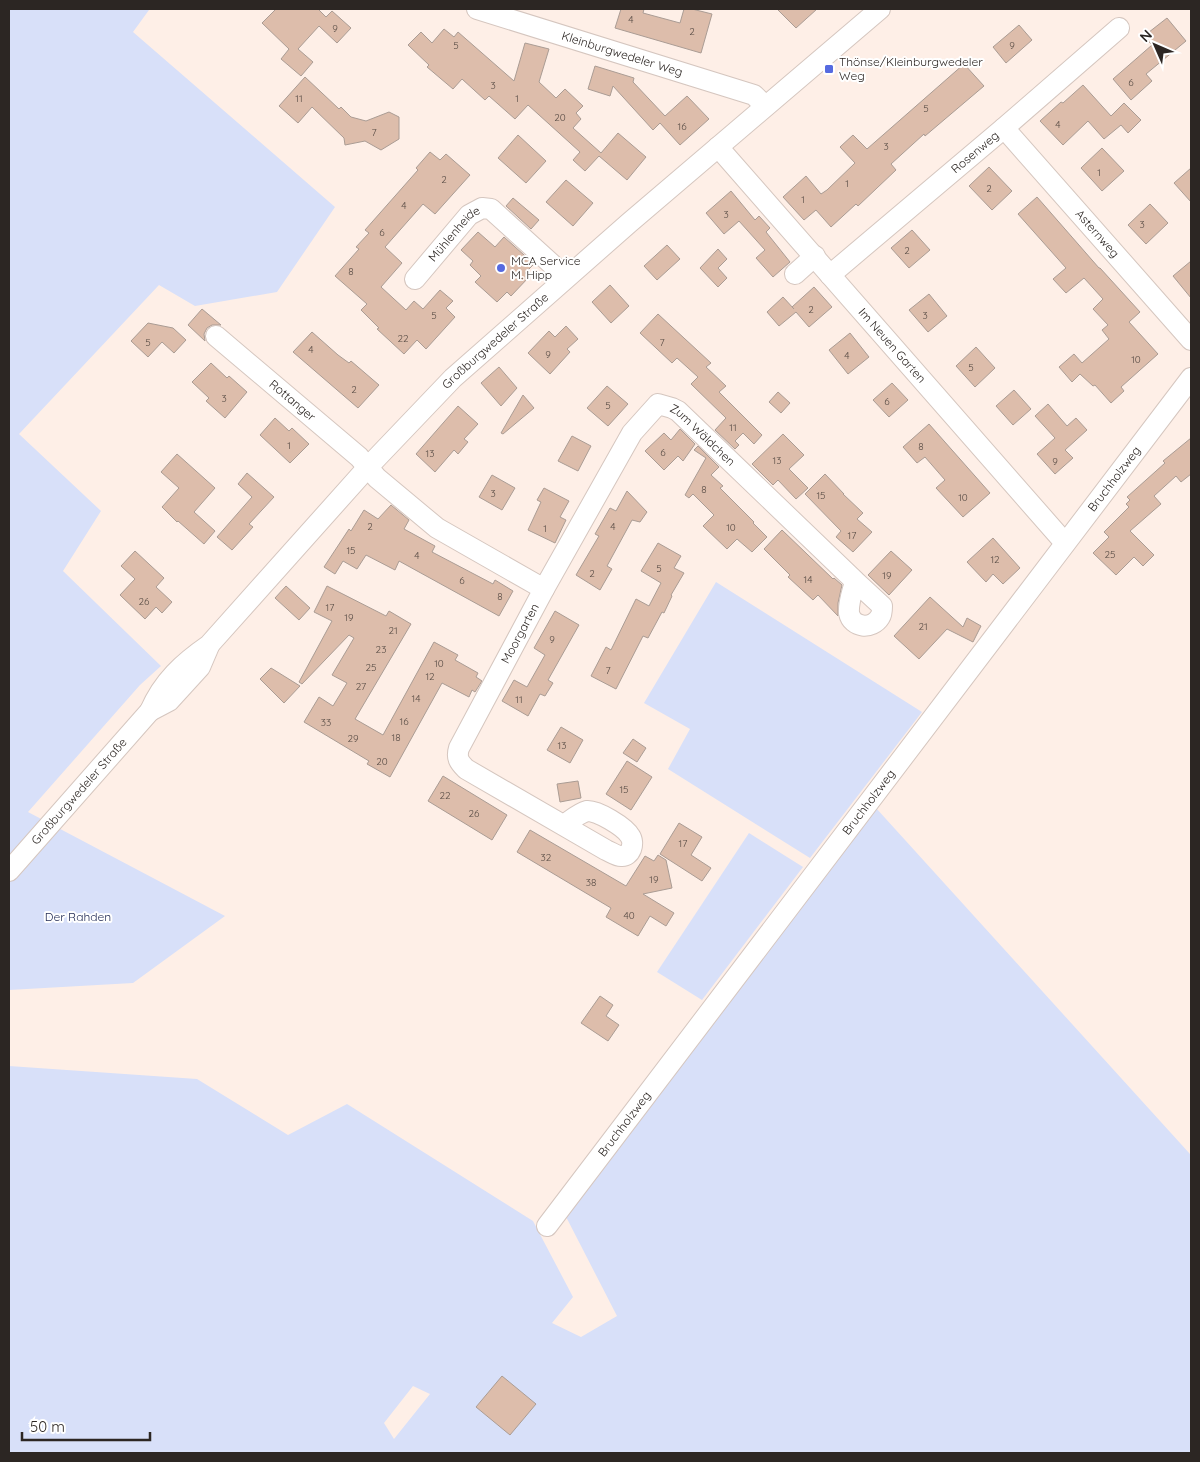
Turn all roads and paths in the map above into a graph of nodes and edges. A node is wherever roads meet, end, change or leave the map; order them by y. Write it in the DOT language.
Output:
graph roads {
  1 [pos="477,9"];
  2 [pos="880,9"];
  3 [pos="1119,28"];
  4 [pos="765,106"];
  5 [pos="1004,128"];
  6 [pos="718,147"];
  7 [pos="815,256"];
  8 [pos="795,274"];
  9 [pos="830,275"];
  10 [pos="566,277"];
  11 [pos="414,279"];
  12 [pos="216,336"];
  13 [pos="1191,340"];
  14 [pos="1191,378"];
  15 [pos="368,467"];
  16 [pos="1066,543"];
  17 [pos="855,581"];
  18 [pos="544,589"];
  19 [pos="564,825"];
  20 [pos="9,871"];
  21 [pos="547,1226"];
  1 -- 4 [label="street, Kleinburgwedeler Weg"];
  2 -- 4 [label="street, Großburgwedeler Straße"];
  3 -- 5 [label="street, Rosenweg"];
  4 -- 6 [label="street, Großburgwedeler Straße"];
  5 -- 9 [label="street, Rosenweg"];
  5 -- 13 [label="street, Asternweg"];
  6 -- 7 [label="street, Im Neuen Garten"];
  6 -- 10 [label="street, Großburgwedeler Straße"];
  7 -- 8 [label="street"];
  7 -- 9 [label="street, Im Neuen Garten"];
  9 -- 16 [label="street, Im Neuen Garten"];
  10 -- 11 [label="street, Mühlenheide"];
  10 -- 15 [label="street, Großburgwedeler Straße"];
  12 -- 15 [label="street, Rottanger"];
  14 -- 16 [label="street, Bruchholzweg"];
  15 -- 18 [label="street, Moorgarten"];
  15 -- 20 [label="street, Großburgwedeler Straße"];
  16 -- 21 [label="street, Bruchholzweg"];
  17 -- 18 [label="street, Zum Wäldchen"];
  18 -- 19 [label="street, Moorgarten"];
}
